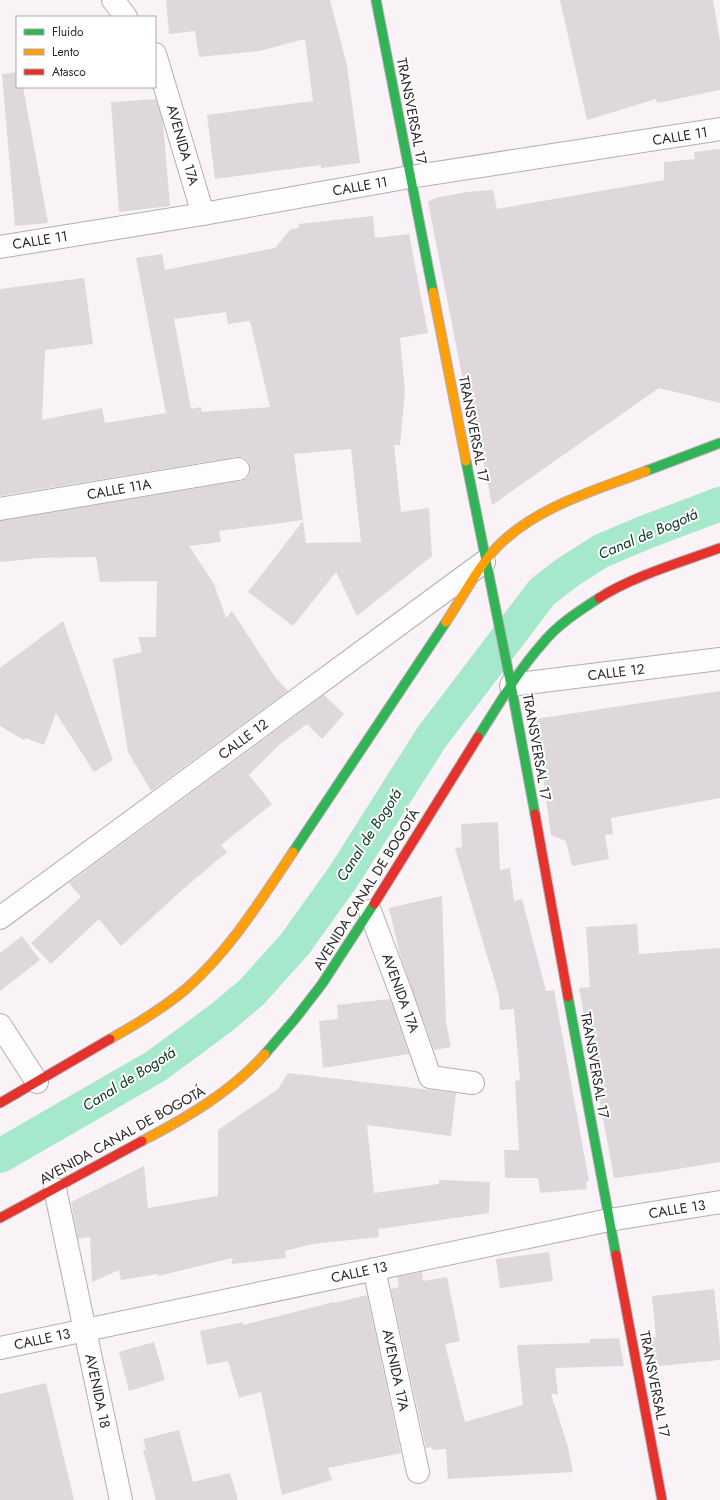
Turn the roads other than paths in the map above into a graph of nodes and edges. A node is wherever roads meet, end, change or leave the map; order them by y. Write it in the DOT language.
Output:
graph roads {
  1 [pos="113,0"];
  2 [pos="376,0"];
  3 [pos="125,16"];
  4 [pos="156,57"];
  5 [pos="720,130"];
  6 [pos="410,176"];
  7 [pos="203,214"];
  8 [pos="0,247"];
  9 [pos="720,443"];
  10 [pos="238,469"];
  11 [pos="0,509"];
  12 [pos="720,548"];
  13 [pos="487,568"];
  14 [pos="720,659"];
  15 [pos="512,685"];
  16 [pos="370,911"];
  17 [pos="0,918"];
  18 [pos="0,1025"];
  19 [pos="37,1082"];
  20 [pos="473,1083"];
  21 [pos="0,1103"];
  22 [pos="55,1189"];
  23 [pos="720,1202"];
  24 [pos="0,1218"];
  25 [pos="609,1220"];
  26 [pos="374,1269"];
  27 [pos="85,1330"];
  28 [pos="0,1348"];
  29 [pos="418,1472"];
  30 [pos="121,1500"];
  31 [pos="662,1500"];
  1 -- 3 [label="street"];
  2 -- 6 [label="main road, TRANSVERSAL 17"];
  4 -- 7 [label="street, AVENIDA 17A"];
  5 -- 6 [label="street, CALLE 11"];
  6 -- 7 [label="street, CALLE 11"];
  6 -- 13 [label="main road, TRANSVERSAL 17"];
  7 -- 8 [label="street, CALLE 11"];
  9 -- 13 [label="main road"];
  10 -- 11 [label="street, CALLE 11A"];
  12 -- 15 [label="main road, AVENIDA CANAL DE BOGOTÁ"];
  13 -- 15 [label="main road, TRANSVERSAL 17"];
  13 -- 17 [label="street, CALLE 12"];
  13 -- 19 [label="main road"];
  14 -- 15 [label="street, CALLE 12"];
  15 -- 16 [label="main road, AVENIDA CANAL DE BOGOTÁ"];
  15 -- 25 [label="main road, TRANSVERSAL 17"];
  16 -- 20 [label="street, AVENIDA 17A"];
  16 -- 22 [label="main road, AVENIDA CANAL DE BOGOTÁ"];
  18 -- 19 [label="street"];
  19 -- 21 [label="main road"];
  22 -- 24 [label="main road, AVENIDA CANAL DE BOGOTÁ"];
  22 -- 27 [label="street, AVENIDA 18"];
  23 -- 25 [label="street, CALLE 13"];
  25 -- 26 [label="street, CALLE 13"];
  25 -- 31 [label="main road, TRANSVERSAL 17"];
  26 -- 27 [label="street, CALLE 13"];
  26 -- 29 [label="street, AVENIDA 17A"];
  27 -- 28 [label="street, CALLE 13"];
  27 -- 30 [label="street, AVENIDA 18"];
}
